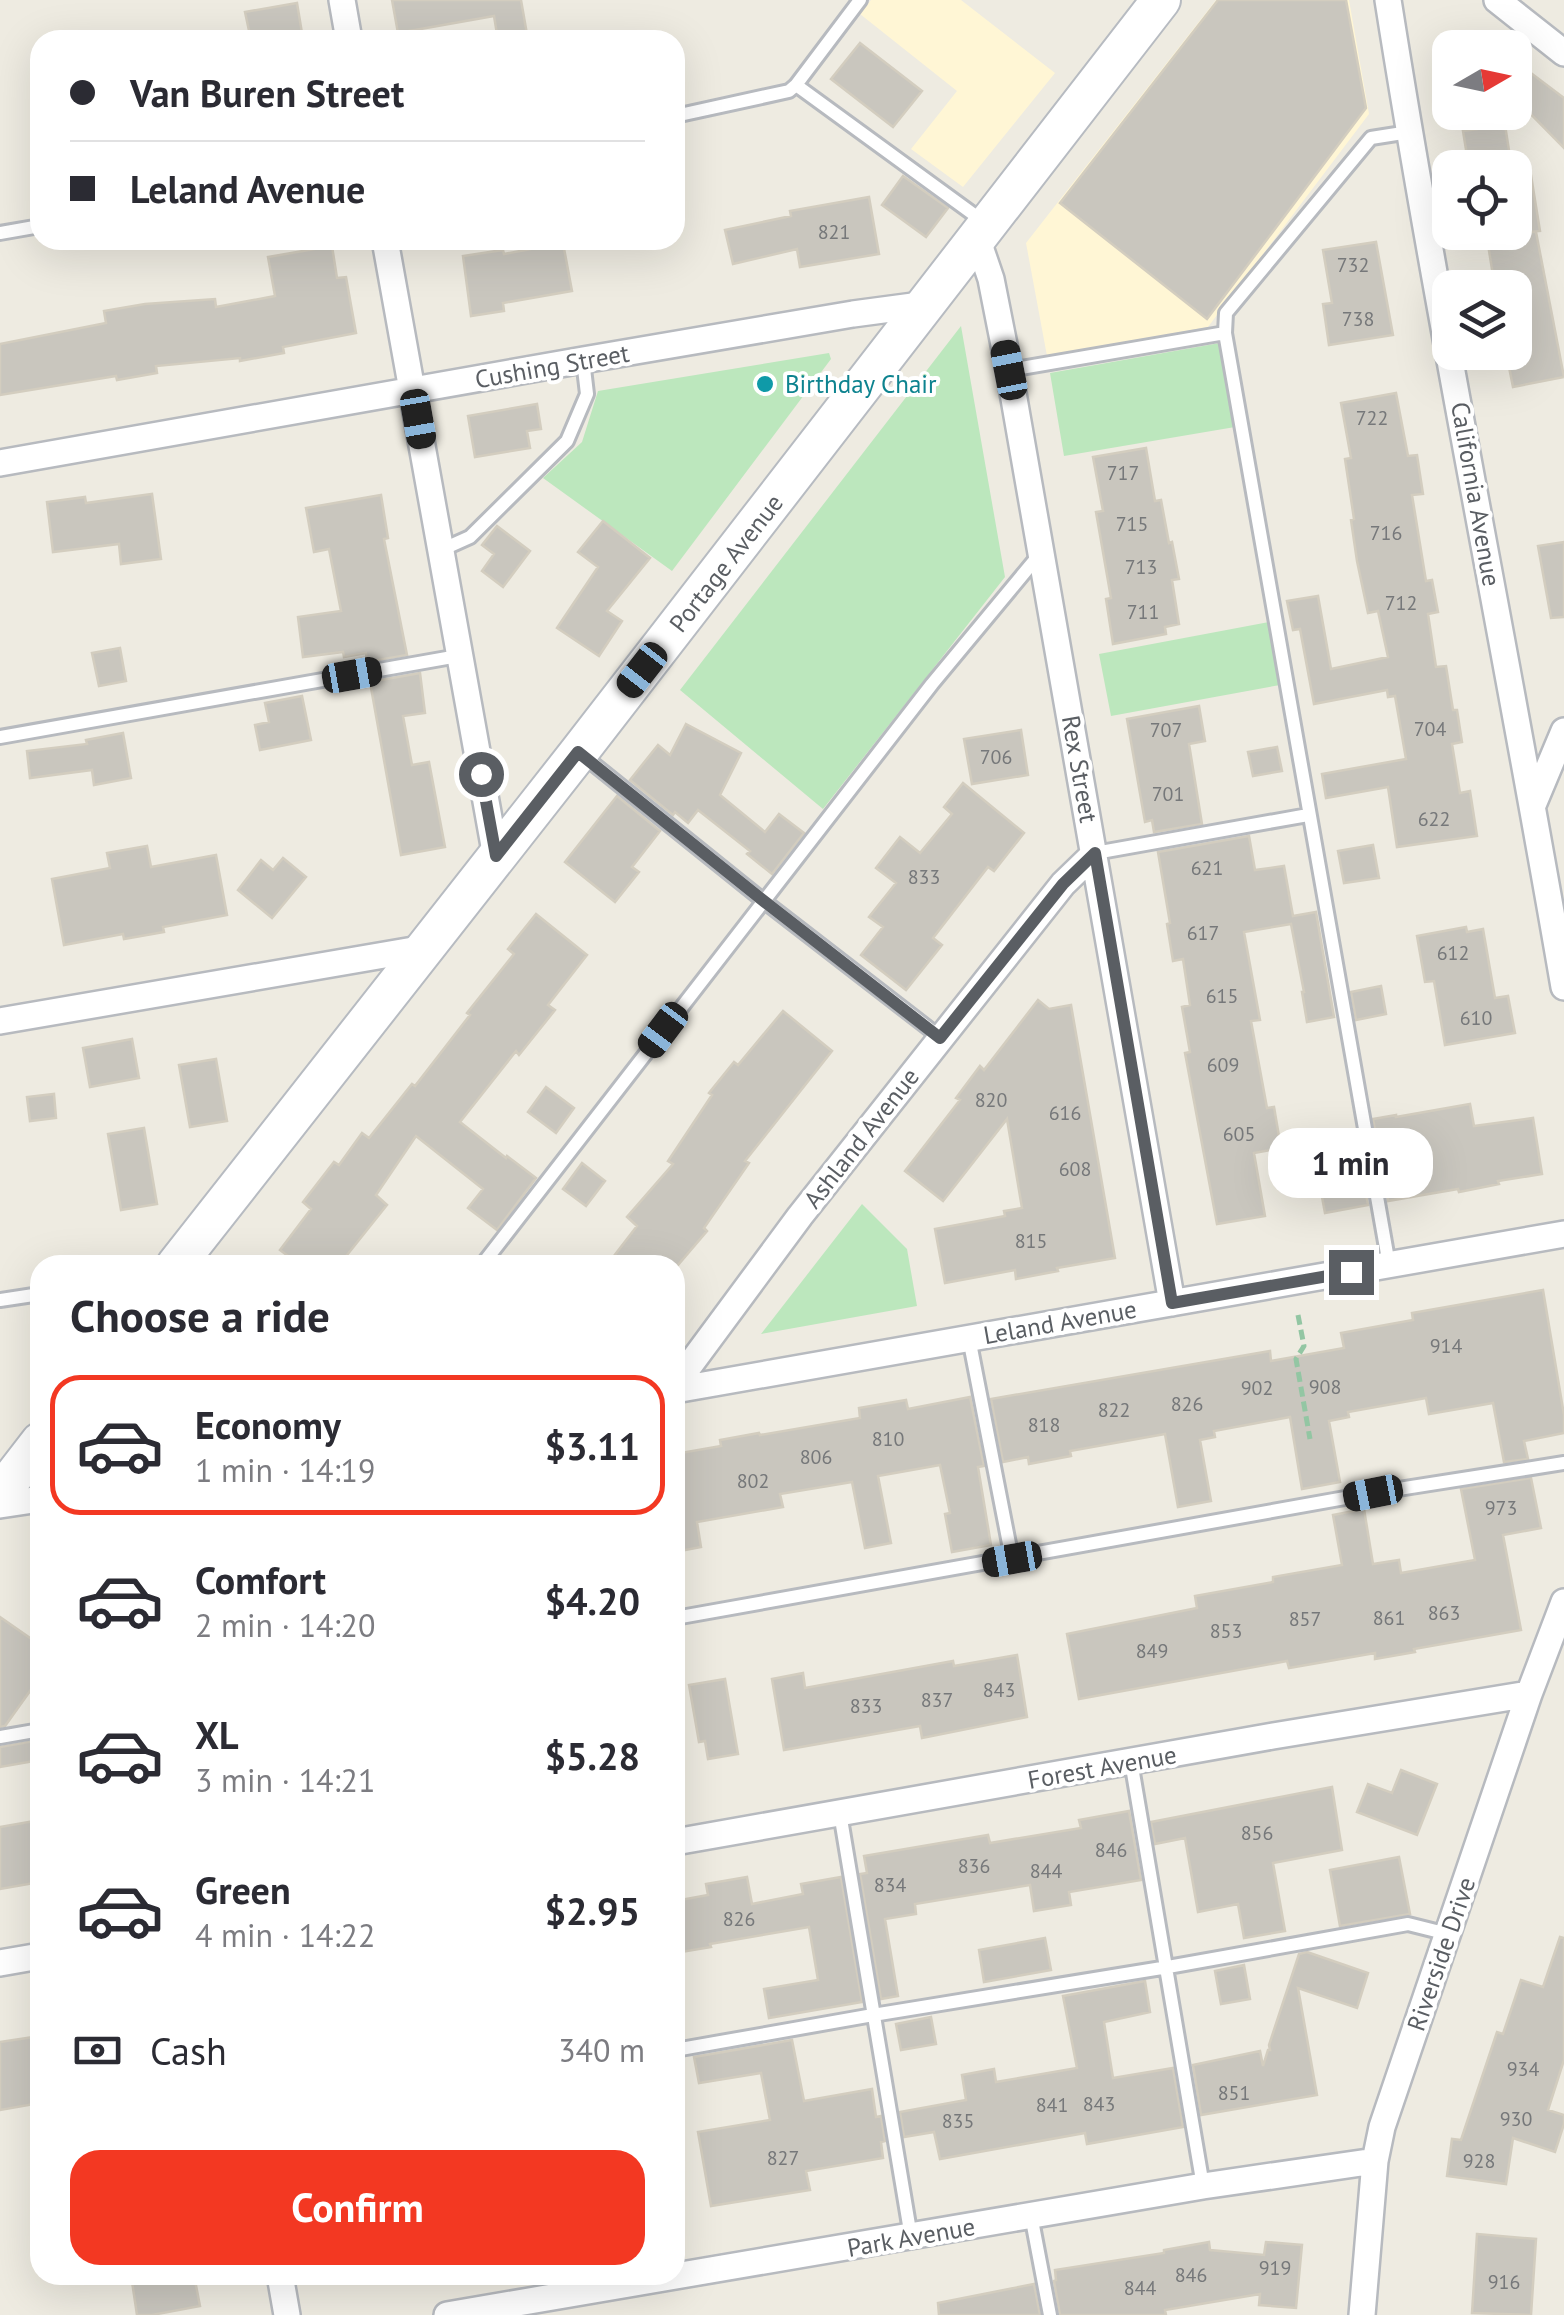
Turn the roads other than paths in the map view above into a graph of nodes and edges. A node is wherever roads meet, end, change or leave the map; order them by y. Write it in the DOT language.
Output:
graph roads {
  1 [pos="342,0"];
  2 [pos="860,0"];
  3 [pos="1162,0"];
  4 [pos="1388,0"];
  5 [pos="1497,0"];
  6 [pos="348,30"];
  7 [pos="1564,53"];
  8 [pos="796,86"];
  9 [pos="685,114"];
  10 [pos="1409,132"];
  11 [pos="30,228"];
  12 [pos="982,231"];
  13 [pos="0,233"];
  14 [pos="387,250"];
  15 [pos="928,304"];
  16 [pos="1224,333"];
  17 [pos="583,360"];
  18 [pos="1009,370"];
  19 [pos="413,390"];
  20 [pos="0,463"];
  21 [pos="440,550"];
  22 [pos="1041,554"];
  23 [pos="458,656"];
  24 [pos="1564,731"];
  25 [pos="0,737"];
  26 [pos="578,752"];
  27 [pos="1533,805"];
  28 [pos="1308,815"];
  29 [pos="1095,853"];
  30 [pos="496,856"];
  31 [pos="765,902"];
  32 [pos="425,948"];
  33 [pos="1564,987"];
  34 [pos="0,1020"];
  35 [pos="940,1038"];
  36 [pos="1564,1234"];
  37 [pos="184,1255"];
  38 [pos="490,1255"];
  39 [pos="1389,1265"];
  40 [pos="30,1296"];
  41 [pos="0,1300"];
  42 [pos="1172,1303"];
  43 [pos="969,1338"];
  44 [pos="685,1374"];
  45 [pos="685,1386"];
  46 [pos="30,1455"];
  47 [pos="1564,1464"];
  48 [pos="0,1494"];
  49 [pos="30,1500"];
  50 [pos="0,1505"];
  51 [pos="1012,1559"];
  52 [pos="1564,1602"];
  53 [pos="685,1616"];
  54 [pos="1529,1694"];
  55 [pos="30,1732"];
  56 [pos="0,1738"];
  57 [pos="1132,1761"];
  58 [pos="840,1814"];
  59 [pos="685,1840"];
  60 [pos="1448,1934"];
  61 [pos="30,1958"];
  62 [pos="0,1963"];
  63 [pos="1168,1968"];
  64 [pos="873,2014"];
  65 [pos="685,2048"];
  66 [pos="1375,2161"];
  67 [pos="1204,2186"];
  68 [pos="1031,2215"];
  69 [pos="911,2237"];
  70 [pos="685,2275"];
  71 [pos="282,2285"];
  72 [pos="625,2285"];
  73 [pos="287,2315"];
  74 [pos="447,2315"];
  75 [pos="1050,2315"];
  76 [pos="1362,2315"];
  1 -- 6 [label="street"];
  2 -- 8 [label="lane"];
  3 -- 12 [label="main road, Portage Avenue"];
  4 -- 10 [label="street, California Avenue"];
  5 -- 7 [label="street"];
  8 -- 9 [label="lane"];
  8 -- 12 [label="lane"];
  10 -- 16 [label="lane"];
  10 -- 27 [label="street, California Avenue"];
  11 -- 13 [label="lane"];
  12 -- 15 [label="main road, Portage Avenue"];
  12 -- 18 [label="street, Rex Street"];
  14 -- 19 [label="street"];
  15 -- 17 [label="street, Cushing Street"];
  15 -- 26 [label="main road, Portage Avenue"];
  16 -- 18 [label="lane"];
  16 -- 28 [label="lane"];
  17 -- 19 [label="street, Cushing Street"];
  17 -- 21 [label="lane"];
  18 -- 22 [label="street, Rex Street"];
  19 -- 20 [label="street, Cushing Street"];
  19 -- 21 [label="street"];
  21 -- 23 [label="street"];
  22 -- 29 [label="street, Rex Street"];
  22 -- 31 [label="lane"];
  23 -- 25 [label="lane"];
  23 -- 30 [label="street"];
  24 -- 27 [label="street"];
  26 -- 30 [label="main road, Portage Avenue"];
  26 -- 31 [label="lane"];
  27 -- 33 [label="street, California Avenue"];
  28 -- 29 [label="lane"];
  28 -- 39 [label="lane"];
  29 -- 35 [label="street, Ashland Avenue"];
  29 -- 42 [label="street, Rex Street"];
  30 -- 32 [label="main road, Portage Avenue"];
  31 -- 35 [label="lane"];
  31 -- 38 [label="lane"];
  32 -- 34 [label="street"];
  32 -- 37 [label="main road, Portage Avenue"];
  35 -- 44 [label="street, Ashland Avenue"];
  36 -- 39 [label="street, Leland Avenue"];
  39 -- 42 [label="street, Leland Avenue"];
  40 -- 41 [label="lane"];
  42 -- 43 [label="street, Leland Avenue"];
  43 -- 45 [label="street, Leland Avenue"];
  43 -- 51 [label="lane"];
  46 -- 48 [label="main road"];
  47 -- 51 [label="lane"];
  49 -- 50 [label="street"];
  51 -- 53 [label="lane"];
  52 -- 54 [label="street, Riverside Drive"];
  54 -- 57 [label="street, Forest Avenue"];
  54 -- 60 [label="street, Riverside Drive"];
  55 -- 56 [label="lane"];
  57 -- 58 [label="street, Forest Avenue"];
  57 -- 63 [label="lane"];
  58 -- 59 [label="street, Forest Avenue"];
  58 -- 64 [label="lane"];
  60 -- 63 [label="lane"];
  60 -- 66 [label="street, Riverside Drive"];
  61 -- 62 [label="street"];
  63 -- 64 [label="lane"];
  63 -- 67 [label="lane"];
  64 -- 65 [label="lane"];
  64 -- 69 [label="lane"];
  66 -- 67 [label="street, Park Avenue"];
  66 -- 76 [label="street, Riverside Drive"];
  67 -- 68 [label="street, Park Avenue"];
  68 -- 69 [label="street, Park Avenue"];
  68 -- 75 [label="lane"];
  69 -- 70 [label="street, Park Avenue"];
  71 -- 73 [label="street"];
  72 -- 74 [label="street, Park Avenue"];
}
